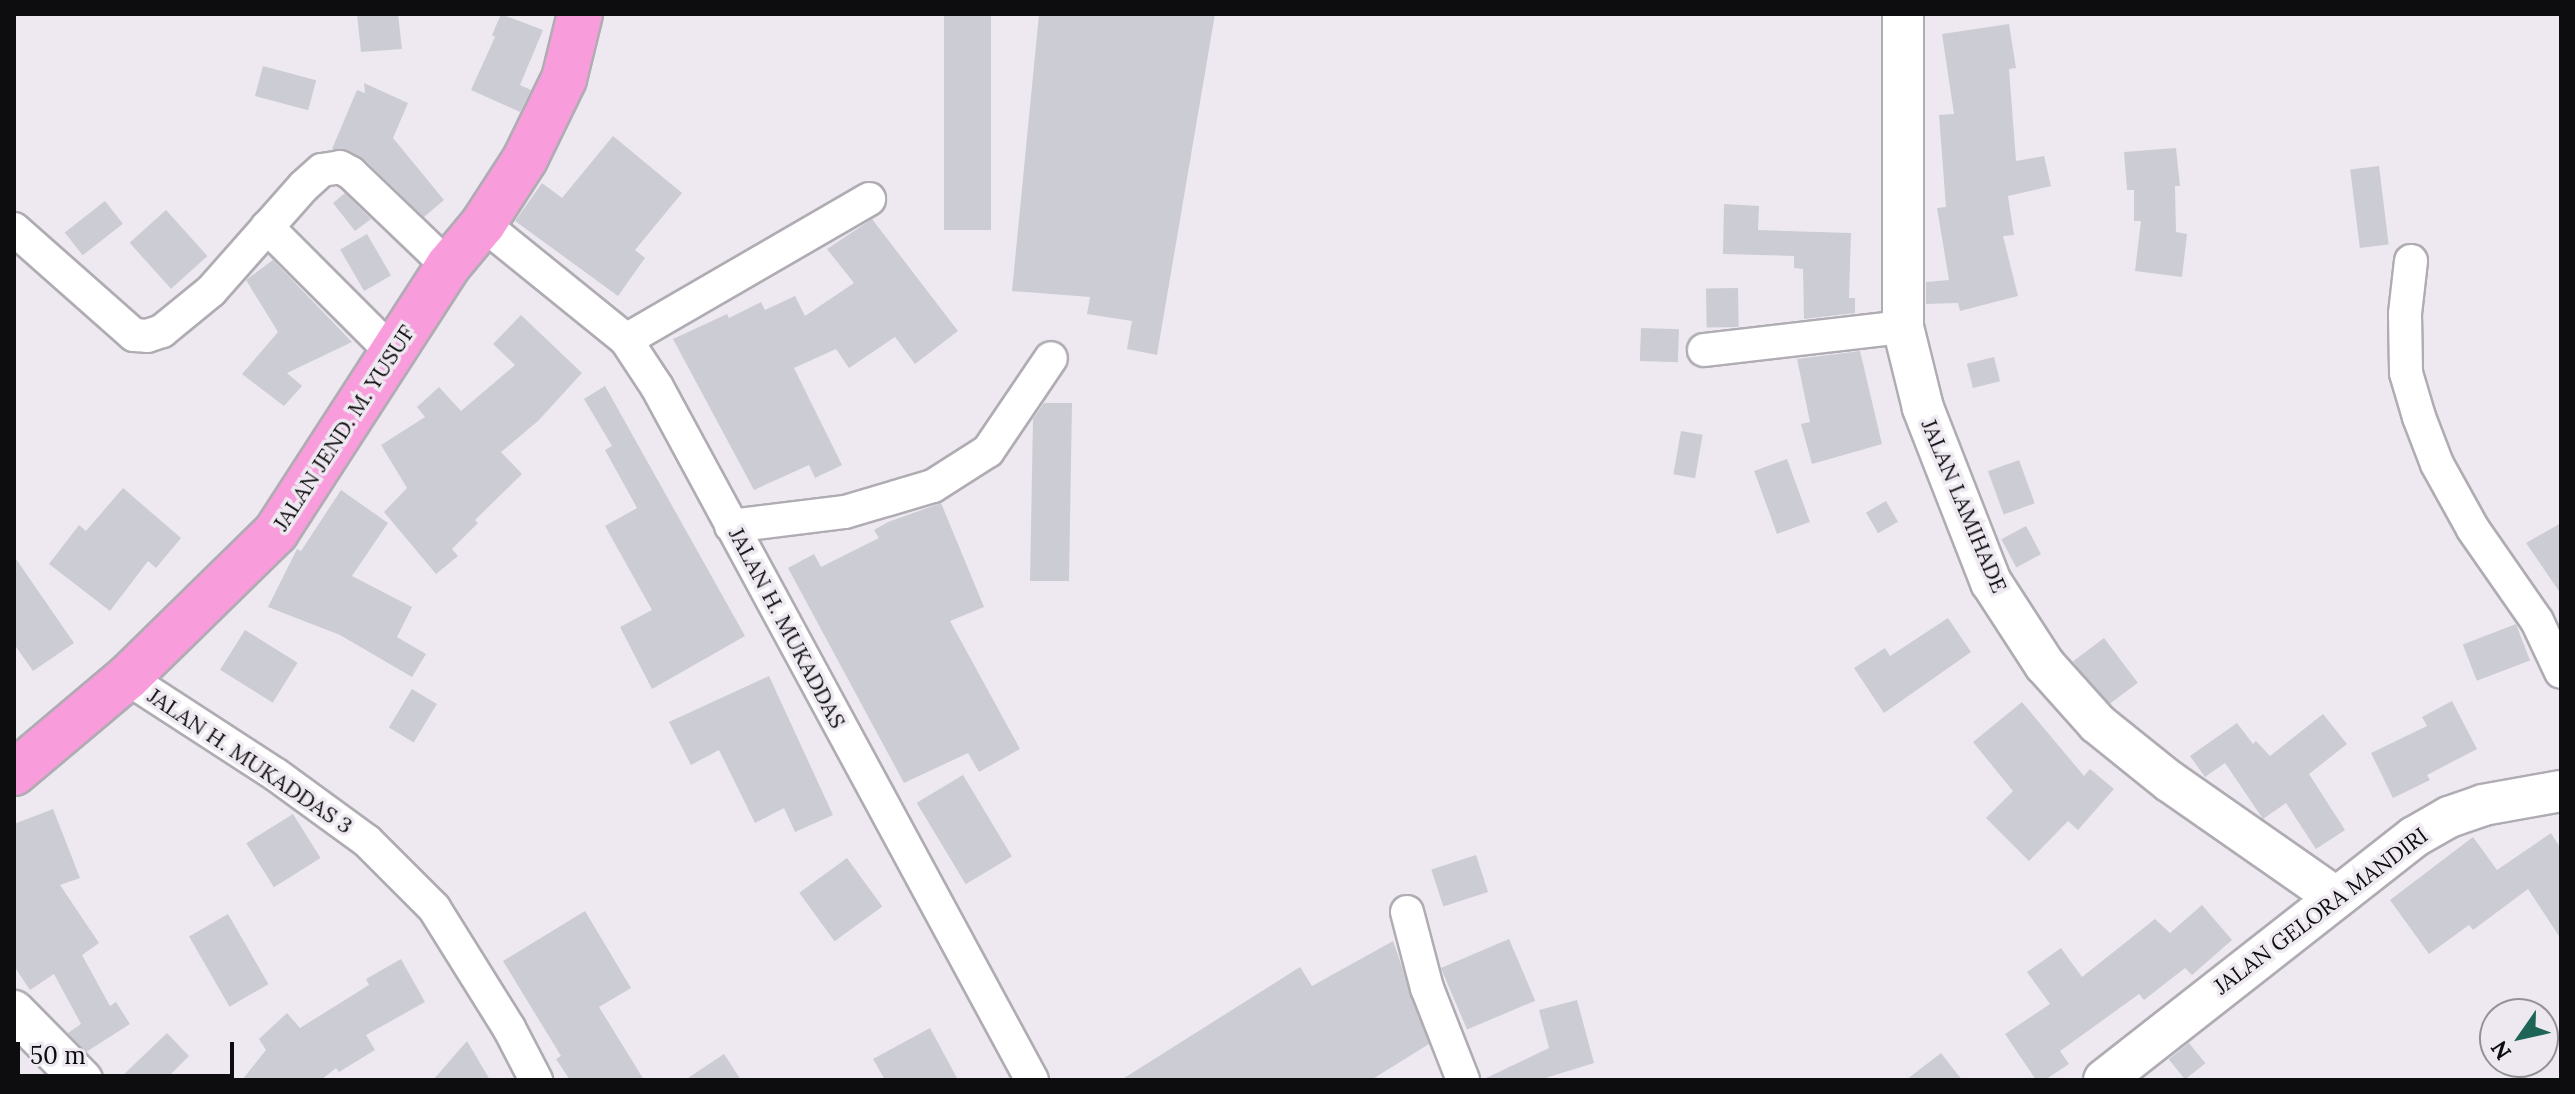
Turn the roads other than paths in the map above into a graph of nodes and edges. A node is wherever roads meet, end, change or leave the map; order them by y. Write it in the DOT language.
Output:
graph roads {
  1 [pos="580,14"];
  2 [pos="1903,14"];
  3 [pos="869,199"];
  4 [pos="483,224"];
  5 [pos="267,227"];
  6 [pos="14,229"];
  7 [pos="2411,261"];
  8 [pos="448,266"];
  9 [pos="1903,327"];
  10 [pos="626,340"];
  11 [pos="1704,350"];
  12 [pos="394,354"];
  13 [pos="1051,358"];
  14 [pos="731,526"];
  15 [pos="2561,672"];
  16 [pos="127,678"];
  17 [pos="14,773"];
  18 [pos="2561,791"];
  19 [pos="2335,897"];
  20 [pos="1407,912"];
  21 [pos="14,1011"];
  22 [pos="82,1080"];
  23 [pos="536,1080"];
  24 [pos="1032,1080"];
  25 [pos="1463,1080"];
  26 [pos="2104,1080"];
  1 -- 4 [label="highway, JALAN JEND. M. YUSUF"];
  2 -- 9 [label="street, JALAN LAMIHADE"];
  3 -- 10 [label="street"];
  4 -- 8 [label="highway, JALAN JEND. M. YUSUF"];
  4 -- 10 [label="street, JALAN H. MUKADDAS"];
  5 -- 6 [label="street"];
  5 -- 8 [label="street"];
  5 -- 12 [label="street"];
  7 -- 15 [label="street"];
  8 -- 12 [label="highway, JALAN JEND. M. YUSUF"];
  9 -- 11 [label="street"];
  9 -- 19 [label="street, JALAN LAMIHADE"];
  10 -- 14 [label="street, JALAN H. MUKADDAS"];
  12 -- 16 [label="highway, JALAN JEND. M. YUSUF"];
  13 -- 14 [label="street"];
  14 -- 24 [label="street, JALAN H. MUKADDAS"];
  16 -- 17 [label="highway, JALAN JEND. M. YUSUF"];
  16 -- 23 [label="street, JALAN H. MUKADDAS 3"];
  18 -- 19 [label="street, JALAN GELORA MANDIRI"];
  19 -- 26 [label="street, JALAN GELORA MANDIRI"];
  20 -- 25 [label="street"];
  21 -- 22 [label="street"];
}
